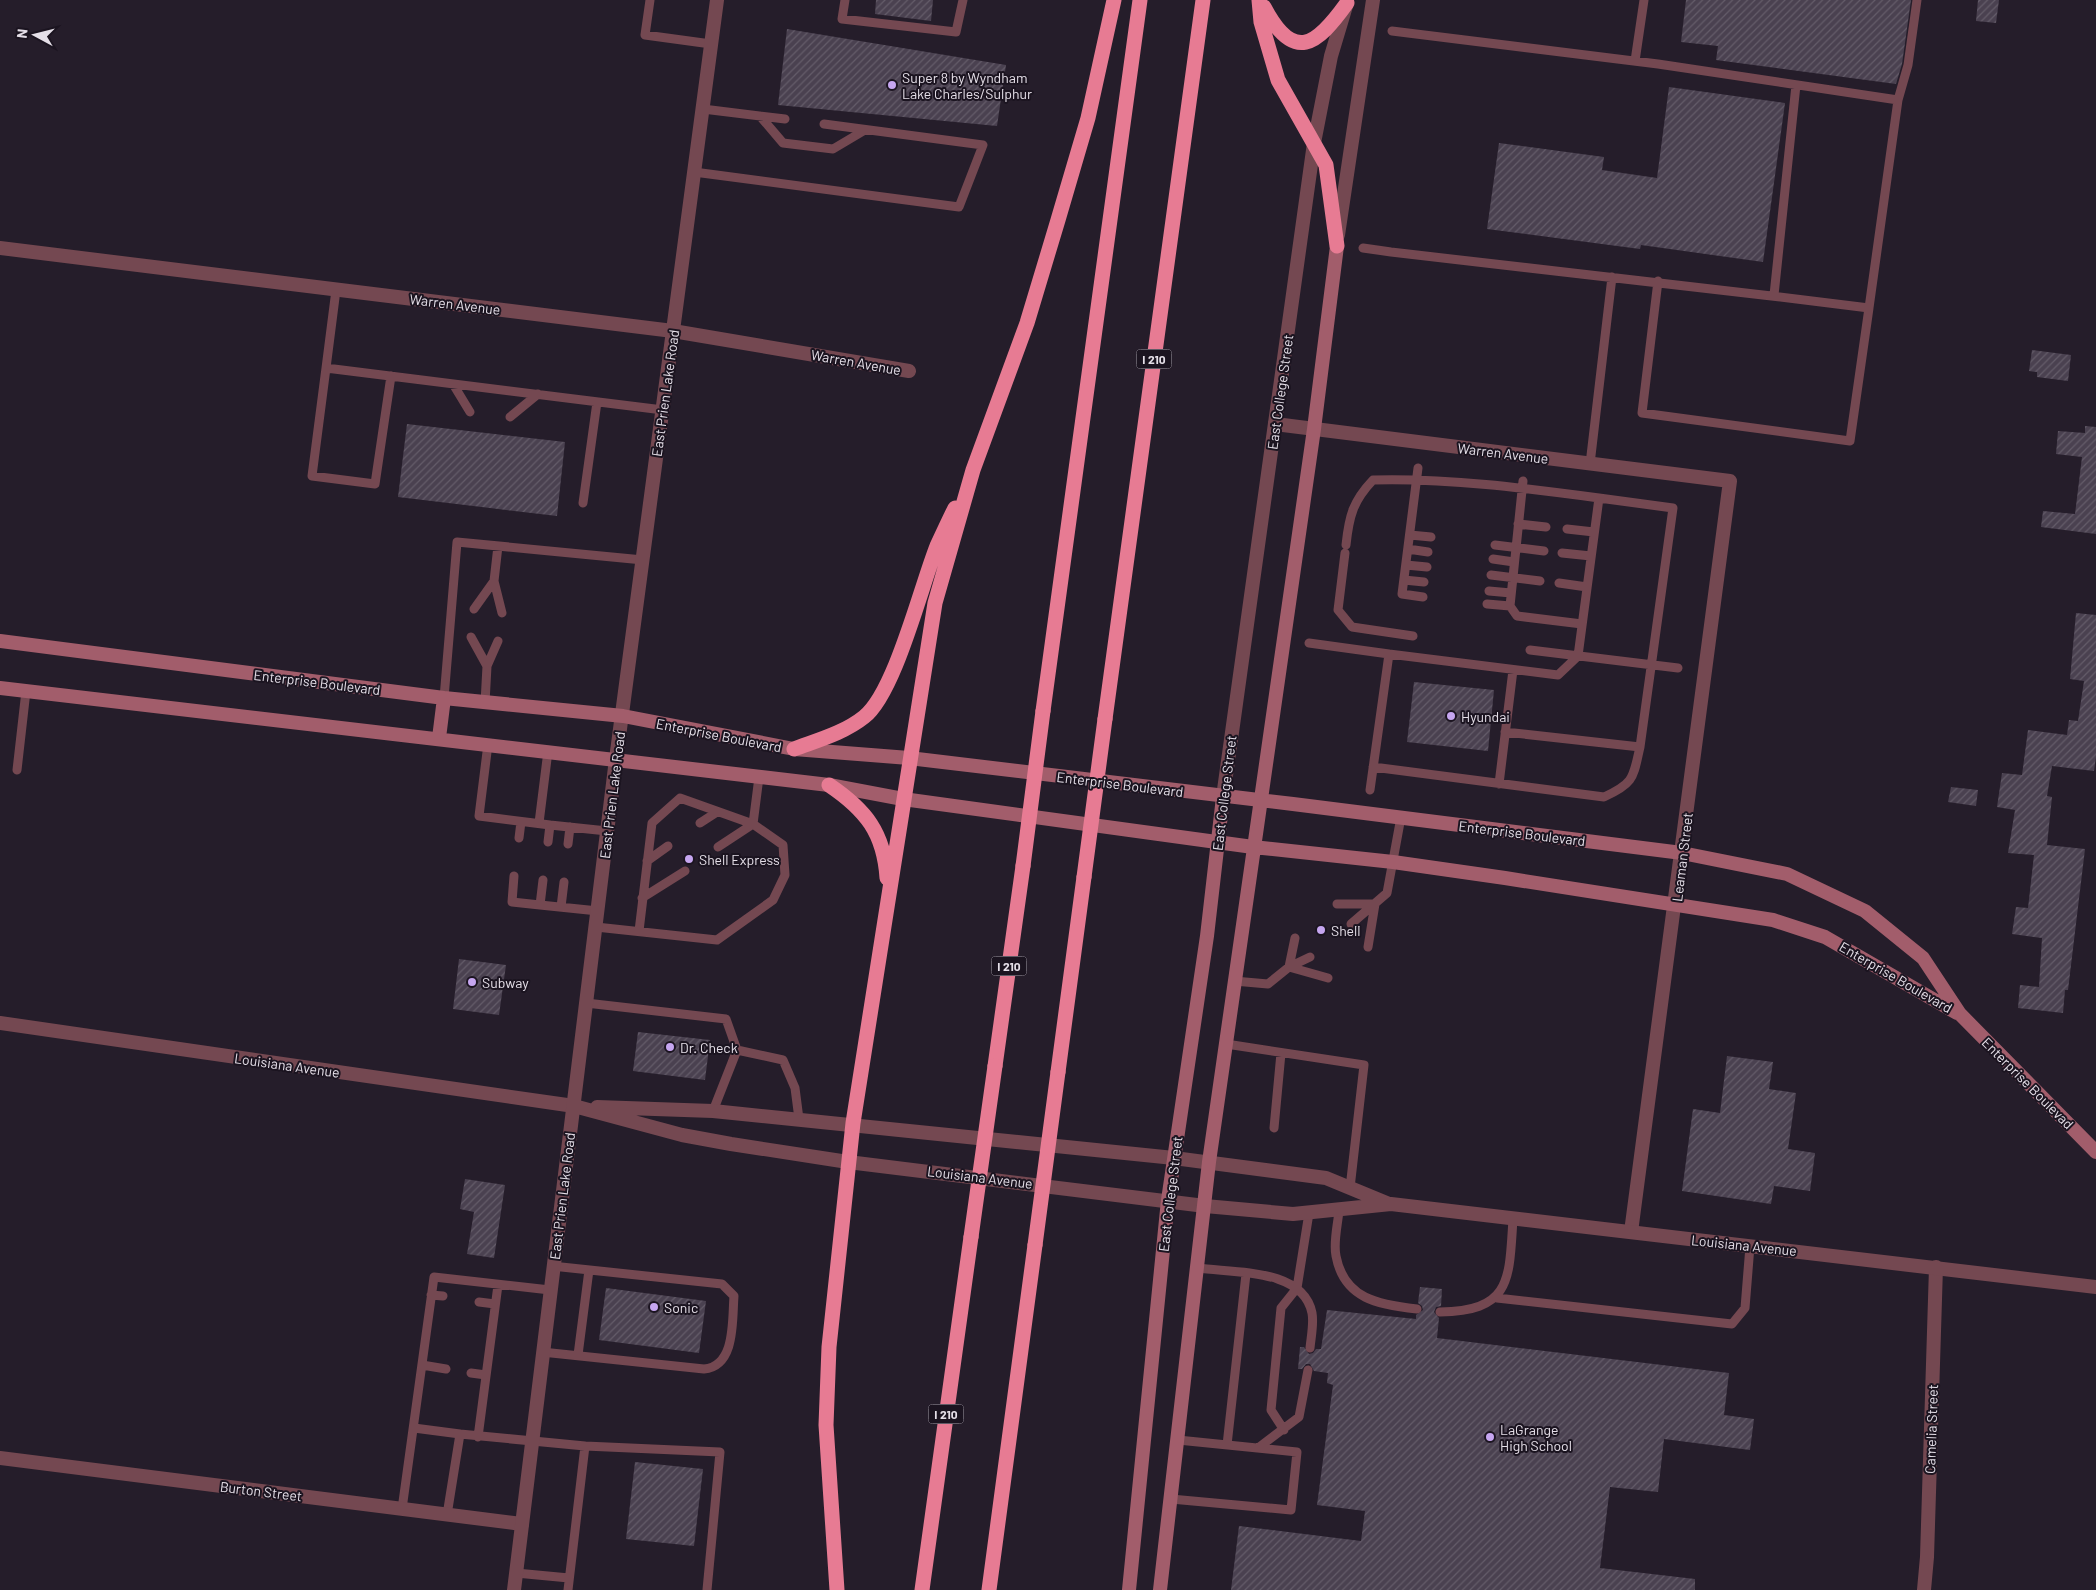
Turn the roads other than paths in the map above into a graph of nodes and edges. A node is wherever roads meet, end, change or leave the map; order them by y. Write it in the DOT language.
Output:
graph roads {
  1 [pos="650,0"];
  2 [pos="717,0"];
  3 [pos="845,0"];
  4 [pos="962,0"];
  5 [pos="1114,0"];
  6 [pos="1140,0"];
  7 [pos="1203,0"];
  8 [pos="1259,0"];
  9 [pos="1373,0"];
  10 [pos="1644,0"];
  11 [pos="1917,0"];
  12 [pos="1348,1"];
  13 [pos="1392,31"];
  14 [pos="711,44"];
  15 [pos="1635,61"];
  16 [pos="1796,85"];
  17 [pos="1898,100"];
  18 [pos="703,109"];
  19 [pos="760,116"];
  20 [pos="786,119"];
  21 [pos="824,124"];
  22 [pos="865,130"];
  23 [pos="1314,142"];
  24 [pos="694,172"];
  25 [pos="1336,246"];
  26 [pos="0,248"];
  27 [pos="1363,248"];
  28 [pos="1612,276"];
  29 [pos="1658,281"];
  30 [pos="336,290"];
  31 [pos="1774,295"];
  32 [pos="1869,308"];
  33 [pos="673,331"];
  34 [pos="326,368"];
  35 [pos="909,371"];
  36 [pos="391,376"];
  37 [pos="453,384"];
  38 [pos="538,394"];
  39 [pos="597,402"];
  40 [pos="663,410"];
  41 [pos="470,412"];
  42 [pos="510,417"];
  43 [pos="1275,424"];
  44 [pos="1314,429"];
  45 [pos="1590,464"];
  46 [pos="1418,468"];
  47 [pos="973,470"];
  48 [pos="1417,479"];
  49 [pos="1730,481"];
  50 [pos="1523,485"];
  51 [pos="1599,498"];
  52 [pos="583,503"];
  53 [pos="1518,524"];
  54 [pos="1546,527"];
  55 [pos="1567,529"];
  56 [pos="1594,532"];
  57 [pos="1410,535"];
  58 [pos="1430,537"];
  59 [pos="1494,545"];
  60 [pos="498,546"];
  61 [pos="1516,548"];
  62 [pos="1408,549"];
  63 [pos="1544,551"];
  64 [pos="1428,552"];
  65 [pos="1562,553"];
  66 [pos="1591,556"];
  67 [pos="1493,559"];
  68 [pos="643,560"];
  69 [pos="1514,562"];
  70 [pos="1406,565"];
  71 [pos="1426,567"];
  72 [pos="1491,575"];
  73 [pos="1513,577"];
  74 [pos="1404,580"];
  75 [pos="494,581"];
  76 [pos="1540,581"];
  77 [pos="1424,582"];
  78 [pos="1559,583"];
  79 [pos="1587,586"];
  80 [pos="1489,591"];
  81 [pos="1511,593"];
  82 [pos="1423,597"];
  83 [pos="1487,604"];
  84 [pos="1510,606"];
  85 [pos="474,609"];
  86 [pos="502,613"];
  87 [pos="1582,624"];
  88 [pos="1413,636"];
  89 [pos="471,638"];
  90 [pos="0,641"];
  91 [pos="498,641"];
  92 [pos="1309,643"];
  93 [pos="1530,650"];
  94 [pos="1389,654"];
  95 [pos="1578,656"];
  96 [pos="1651,664"];
  97 [pos="487,666"];
  98 [pos="1678,668"];
  99 [pos="1513,670"];
  100 [pos="0,688"];
  101 [pos="26,691"];
  102 [pos="444,698"];
  103 [pos="485,703"];
  104 [pos="623,716"];
  105 [pos="1505,732"];
  106 [pos="439,738"];
  107 [pos="488,744"];
  108 [pos="1640,747"];
  109 [pos="794,749"];
  110 [pos="548,751"];
  111 [pos="909,758"];
  112 [pos="616,760"];
  113 [pos="1373,767"];
  114 [pos="17,770"];
  115 [pos="759,776"];
  116 [pos="1499,784"];
  117 [pos="829,785"];
  118 [pos="1370,790"];
  119 [pos="1223,797"];
  120 [pos="903,799"];
  121 [pos="1260,800"];
  122 [pos="717,812"];
  123 [pos="1400,817"];
  124 [pos="521,822"];
  125 [pos="700,823"];
  126 [pos="539,824"];
  127 [pos="753,824"];
  128 [pos="550,825"];
  129 [pos="570,827"];
  130 [pos="607,831"];
  131 [pos="519,838"];
  132 [pos="548,842"];
  133 [pos="1218,842"];
  134 [pos="568,844"];
  135 [pos="668,846"];
  136 [pos="718,847"];
  137 [pos="1253,847"];
  138 [pos="1682,853"];
  139 [pos="647,861"];
  140 [pos="1393,862"];
  141 [pos="685,871"];
  142 [pos="514,876"];
  143 [pos="543,880"];
  144 [pos="564,882"];
  145 [pos="642,898"];
  146 [pos="888,904"];
  147 [pos="1337,904"];
  148 [pos="1375,904"];
  149 [pos="540,905"];
  150 [pos="1676,905"];
  151 [pos="561,908"];
  152 [pos="598,911"];
  153 [pos="1351,924"];
  154 [pos="596,927"];
  155 [pos="639,932"];
  156 [pos="1296,938"];
  157 [pos="1368,947"];
  158 [pos="1310,958"];
  159 [pos="1289,967"];
  160 [pos="1328,978"];
  161 [pos="1234,980"];
  162 [pos="586,1003"];
  163 [pos="1960,1014"];
  164 [pos="0,1023"];
  165 [pos="1226,1044"];
  166 [pos="737,1050"];
  167 [pos="1281,1052"];
  168 [pos="574,1106"];
  169 [pos="713,1110"];
  170 [pos="799,1118"];
  171 [pos="853,1123"];
  172 [pos="1274,1128"];
  173 [pos="2096,1152"];
  174 [pos="1174,1158"];
  175 [pos="848,1162"];
  176 [pos="1209,1162"];
  177 [pos="1350,1188"];
  178 [pos="1168,1200"];
  179 [pos="1391,1204"];
  180 [pos="1206,1206"];
  181 [pos="1339,1210"];
  182 [pos="1309,1213"];
  183 [pos="1513,1218"];
  184 [pos="1631,1232"];
  185 [pos="1750,1246"];
  186 [pos="552,1266"];
  187 [pos="1936,1267"];
  188 [pos="1198,1268"];
  189 [pos="589,1270"];
  190 [pos="1246,1274"];
  191 [pos="498,1285"];
  192 [pos="2096,1286"];
  193 [pos="1297,1288"];
  194 [pos="550,1290"];
  195 [pos="431,1295"];
  196 [pos="442,1296"];
  197 [pos="1497,1298"];
  198 [pos="479,1302"];
  199 [pos="495,1304"];
  200 [pos="1417,1309"];
  201 [pos="1440,1312"];
  202 [pos="1310,1348"];
  203 [pos="542,1352"];
  204 [pos="578,1355"];
  205 [pos="422,1365"];
  206 [pos="446,1369"];
  207 [pos="1308,1370"];
  208 [pos="471,1373"];
  209 [pos="486,1375"];
  210 [pos="414,1428"];
  211 [pos="1284,1430"];
  212 [pos="460,1434"];
  213 [pos="478,1437"];
  214 [pos="1178,1440"];
  215 [pos="532,1442"];
  216 [pos="1228,1445"];
  217 [pos="585,1446"];
  218 [pos="1258,1448"];
  219 [pos="0,1458"];
  220 [pos="1171,1499"];
  221 [pos="402,1509"];
  222 [pos="447,1514"];
  223 [pos="522,1524"];
  224 [pos="516,1573"];
  225 [pos="569,1578"];
  226 [pos="514,1590"];
  227 [pos="568,1590"];
  228 [pos="707,1590"];
  229 [pos="837,1590"];
  230 [pos="922,1590"];
  231 [pos="989,1590"];
  232 [pos="1129,1590"];
  233 [pos="1160,1590"];
  234 [pos="1924,1590"];
  1 -- 14 [label="lane"];
  2 -- 14 [label="street, East Prien Lake Road"];
  3 -- 4 [label="lane"];
  5 -- 47 [label="highway"];
  6 -- 230 [label="highway, I 210, bridge"];
  7 -- 231 [label="highway, I 210, bridge"];
  8 -- 12 [label="highway"];
  8 -- 23 [label="highway"];
  9 -- 25 [label="street"];
  10 -- 15 [label="lane"];
  11 -- 17 [label="lane"];
  12 -- 23 [label="street, East College Street"];
  13 -- 15 [label="lane"];
  14 -- 18 [label="street, East Prien Lake Road"];
  15 -- 16 [label="lane"];
  16 -- 17 [label="lane"];
  16 -- 31 [label="lane"];
  17 -- 32 [label="lane"];
  18 -- 19 [label="lane"];
  18 -- 24 [label="street, East Prien Lake Road"];
  19 -- 20 [label="lane"];
  19 -- 22 [label="lane"];
  21 -- 22 [label="lane"];
  22 -- 24 [label="lane"];
  23 -- 25 [label="highway"];
  23 -- 43 [label="street, East College Street"];
  24 -- 33 [label="street, East Prien Lake Road"];
  25 -- 44 [label="main road"];
  26 -- 30 [label="street, Warren Avenue"];
  27 -- 28 [label="lane"];
  28 -- 29 [label="lane"];
  28 -- 45 [label="lane"];
  29 -- 31 [label="lane"];
  29 -- 32 [label="lane"];
  30 -- 33 [label="street, Warren Avenue"];
  30 -- 34 [label="lane"];
  31 -- 32 [label="lane"];
  33 -- 35 [label="street, Warren Avenue"];
  33 -- 40 [label="street, East Prien Lake Road"];
  34 -- 36 [label="lane"];
  34 -- 36 [label="lane"];
  36 -- 37 [label="lane"];
  37 -- 38 [label="lane"];
  37 -- 41 [label="lane"];
  38 -- 39 [label="lane"];
  38 -- 42 [label="lane"];
  39 -- 40 [label="lane"];
  39 -- 52 [label="lane"];
  40 -- 68 [label="street, East Prien Lake Road"];
  43 -- 44 [label="street, Warren Avenue"];
  43 -- 119 [label="street, East College Street"];
  44 -- 45 [label="street, Warren Avenue"];
  44 -- 121 [label="main road"];
  45 -- 49 [label="street, Warren Avenue"];
  46 -- 48 [label="lane"];
  47 -- 109 [label="highway"];
  47 -- 111 [label="highway"];
  48 -- 50 [label="lane"];
  48 -- 57 [label="lane"];
  48 -- 88 [label="lane"];
  49 -- 138 [label="street, Leaman Street"];
  50 -- 51 [label="lane"];
  50 -- 53 [label="lane"];
  51 -- 56 [label="lane"];
  51 -- 96 [label="lane"];
  53 -- 54 [label="lane"];
  53 -- 61 [label="lane"];
  55 -- 56 [label="lane"];
  56 -- 66 [label="lane"];
  57 -- 58 [label="lane"];
  57 -- 62 [label="lane"];
  59 -- 61 [label="lane"];
  60 -- 68 [label="lane"];
  60 -- 75 [label="lane"];
  60 -- 102 [label="lane"];
  61 -- 63 [label="lane"];
  61 -- 69 [label="lane"];
  62 -- 64 [label="lane"];
  62 -- 70 [label="lane"];
  65 -- 66 [label="lane"];
  66 -- 79 [label="lane"];
  67 -- 69 [label="lane"];
  68 -- 104 [label="street, East Prien Lake Road"];
  69 -- 73 [label="lane"];
  70 -- 71 [label="lane"];
  70 -- 74 [label="lane"];
  72 -- 73 [label="lane"];
  73 -- 76 [label="lane"];
  73 -- 81 [label="lane"];
  74 -- 77 [label="lane"];
  74 -- 82 [label="lane"];
  75 -- 85 [label="lane"];
  75 -- 86 [label="lane"];
  78 -- 79 [label="lane"];
  79 -- 87 [label="lane"];
  80 -- 81 [label="lane"];
  81 -- 84 [label="lane"];
  83 -- 84 [label="lane"];
  84 -- 87 [label="lane"];
  87 -- 95 [label="lane"];
  89 -- 97 [label="lane"];
  90 -- 102 [label="main road, Enterprise Boulevard"];
  91 -- 97 [label="lane"];
  92 -- 94 [label="lane"];
  93 -- 95 [label="lane"];
  94 -- 99 [label="lane"];
  94 -- 113 [label="lane"];
  95 -- 96 [label="lane"];
  95 -- 99 [label="lane"];
  96 -- 98 [label="lane"];
  96 -- 108 [label="lane"];
  97 -- 103 [label="lane"];
  99 -- 105 [label="lane"];
  100 -- 101 [label="main road, Enterprise Boulevard"];
  101 -- 106 [label="main road, Enterprise Boulevard"];
  101 -- 114 [label="lane"];
  102 -- 103 [label="main road, Enterprise Boulevard"];
  102 -- 106 [label="main road"];
  103 -- 104 [label="main road, Enterprise Boulevard"];
  104 -- 109 [label="main road, Enterprise Boulevard"];
  104 -- 112 [label="street, East Prien Lake Road"];
  105 -- 108 [label="lane"];
  105 -- 116 [label="lane"];
  106 -- 107 [label="main road, Enterprise Boulevard"];
  107 -- 110 [label="main road, Enterprise Boulevard"];
  107 -- 124 [label="lane"];
  108 -- 116 [label="lane"];
  109 -- 111 [label="main road, Enterprise Boulevard"];
  110 -- 112 [label="main road, Enterprise Boulevard"];
  110 -- 126 [label="lane"];
  111 -- 119 [label="main road, Enterprise Boulevard"];
  111 -- 120 [label="highway"];
  112 -- 115 [label="main road, Enterprise Boulevard"];
  112 -- 130 [label="street, East Prien Lake Road"];
  113 -- 116 [label="lane"];
  113 -- 118 [label="lane"];
  115 -- 117 [label="main road, Enterprise Boulevard"];
  115 -- 127 [label="lane"];
  117 -- 120 [label="main road, Enterprise Boulevard"];
  117 -- 146 [label="highway"];
  119 -- 121 [label="main road, Enterprise Boulevard"];
  119 -- 133 [label="main road, East College Street"];
  120 -- 133 [label="main road, Enterprise Boulevard"];
  120 -- 146 [label="highway"];
  121 -- 123 [label="main road, Enterprise Boulevard"];
  121 -- 137 [label="main road"];
  122 -- 125 [label="lane"];
  122 -- 127 [label="lane"];
  122 -- 139 [label="lane"];
  123 -- 138 [label="main road, Enterprise Boulevard"];
  123 -- 140 [label="lane"];
  124 -- 126 [label="lane"];
  124 -- 131 [label="lane"];
  126 -- 128 [label="lane"];
  127 -- 136 [label="lane"];
  127 -- 155 [label="lane"];
  128 -- 129 [label="lane"];
  128 -- 132 [label="lane"];
  129 -- 130 [label="lane"];
  129 -- 134 [label="lane"];
  130 -- 152 [label="street, East Prien Lake Road"];
  133 -- 137 [label="main road, Enterprise Boulevard"];
  133 -- 174 [label="main road, East College Street"];
  135 -- 139 [label="lane"];
  137 -- 140 [label="main road, Enterprise Boulevard"];
  137 -- 161 [label="main road"];
  138 -- 150 [label="street, Leaman Street"];
  138 -- 163 [label="main road, Enterprise Boulevard"];
  139 -- 145 [label="lane"];
  140 -- 148 [label="lane"];
  140 -- 150 [label="main road, Enterprise Boulevard"];
  141 -- 145 [label="lane"];
  142 -- 149 [label="lane"];
  143 -- 149 [label="lane"];
  144 -- 151 [label="lane"];
  145 -- 155 [label="lane"];
  146 -- 171 [label="highway"];
  147 -- 148 [label="lane"];
  148 -- 153 [label="lane"];
  148 -- 157 [label="lane"];
  149 -- 151 [label="lane"];
  150 -- 163 [label="main road, Enterprise Boulevard"];
  150 -- 184 [label="street, Leaman Street"];
  151 -- 152 [label="lane"];
  152 -- 154 [label="street, East Prien Lake Road"];
  154 -- 155 [label="lane"];
  154 -- 162 [label="street, East Prien Lake Road"];
  156 -- 159 [label="lane"];
  158 -- 159 [label="lane"];
  159 -- 160 [label="lane"];
  159 -- 161 [label="lane"];
  161 -- 165 [label="main road"];
  162 -- 166 [label="lane"];
  162 -- 168 [label="street, East Prien Lake Road"];
  163 -- 173 [label="main road, Enterprise Boulevad"];
  164 -- 168 [label="street, Louisiana Avenue"];
  165 -- 167 [label="lane"];
  165 -- 176 [label="main road"];
  166 -- 169 [label="lane"];
  166 -- 170 [label="lane"];
  167 -- 172 [label="lane"];
  167 -- 177 [label="lane"];
  168 -- 169 [label="street, Louisiana Avenue"];
  168 -- 175 [label="street, Louisiana Avenue"];
  168 -- 186 [label="street, East Prien Lake Road"];
  169 -- 170 [label="street, Louisiana Avenue"];
  170 -- 171 [label="street, Louisiana Avenue"];
  171 -- 174 [label="street, Louisiana Avenue"];
  171 -- 175 [label="highway"];
  174 -- 176 [label="street, Louisiana Avenue"];
  174 -- 178 [label="main road, East College Street"];
  175 -- 178 [label="street, Louisiana Avenue"];
  175 -- 229 [label="highway"];
  176 -- 177 [label="street, Louisiana Avenue"];
  176 -- 180 [label="main road"];
  177 -- 179 [label="street, Louisiana Avenue"];
  178 -- 180 [label="street, Louisiana Avenue"];
  178 -- 232 [label="main road, East College Street"];
  179 -- 181 [label="street, Louisiana Avenue"];
  179 -- 183 [label="street, Louisiana Avenue"];
  180 -- 182 [label="street, Louisiana Avenue"];
  180 -- 188 [label="main road"];
  181 -- 182 [label="street, Louisiana Avenue"];
  181 -- 200 [label="lane"];
  182 -- 193 [label="lane"];
  183 -- 184 [label="street, Louisiana Avenue"];
  183 -- 197 [label="lane"];
  184 -- 185 [label="street, Louisiana Avenue"];
  185 -- 187 [label="street, Louisiana Avenue"];
  185 -- 197 [label="lane"];
  186 -- 189 [label="lane"];
  186 -- 194 [label="street, East Prien Lake Road"];
  187 -- 192 [label="street, Louisiana Avenue"];
  187 -- 234 [label="street, Camelia Street"];
  188 -- 190 [label="lane"];
  188 -- 214 [label="main road"];
  189 -- 204 [label="lane"];
  189 -- 204 [label="lane"];
  190 -- 193 [label="lane"];
  190 -- 216 [label="lane"];
  191 -- 194 [label="lane"];
  191 -- 195 [label="lane"];
  191 -- 199 [label="lane"];
  193 -- 202 [label="lane"];
  193 -- 211 [label="lane"];
  194 -- 203 [label="street, East Prien Lake Road"];
  195 -- 196 [label="lane"];
  195 -- 205 [label="lane"];
  197 -- 201 [label="lane"];
  198 -- 199 [label="lane"];
  199 -- 209 [label="lane"];
  203 -- 204 [label="lane"];
  203 -- 215 [label="street, East Prien Lake Road"];
  205 -- 206 [label="lane"];
  205 -- 210 [label="lane"];
  207 -- 211 [label="lane"];
  208 -- 209 [label="lane"];
  209 -- 213 [label="lane"];
  210 -- 212 [label="lane"];
  210 -- 221 [label="lane"];
  211 -- 218 [label="lane"];
  212 -- 213 [label="lane"];
  212 -- 222 [label="lane"];
  213 -- 215 [label="lane"];
  214 -- 216 [label="lane"];
  214 -- 220 [label="main road"];
  215 -- 217 [label="lane"];
  215 -- 223 [label="street, East Prien Lake Road"];
  216 -- 218 [label="lane"];
  217 -- 225 [label="lane"];
  217 -- 228 [label="lane"];
  218 -- 220 [label="lane"];
  219 -- 221 [label="street, Burton Street"];
  220 -- 233 [label="main road"];
  221 -- 222 [label="street, Burton Street"];
  222 -- 223 [label="street, Burton Street"];
  223 -- 224 [label="street, East Prien Lake Road"];
  224 -- 225 [label="lane"];
  224 -- 226 [label="street, East Prien Lake Road"];
  225 -- 227 [label="lane"];
}
